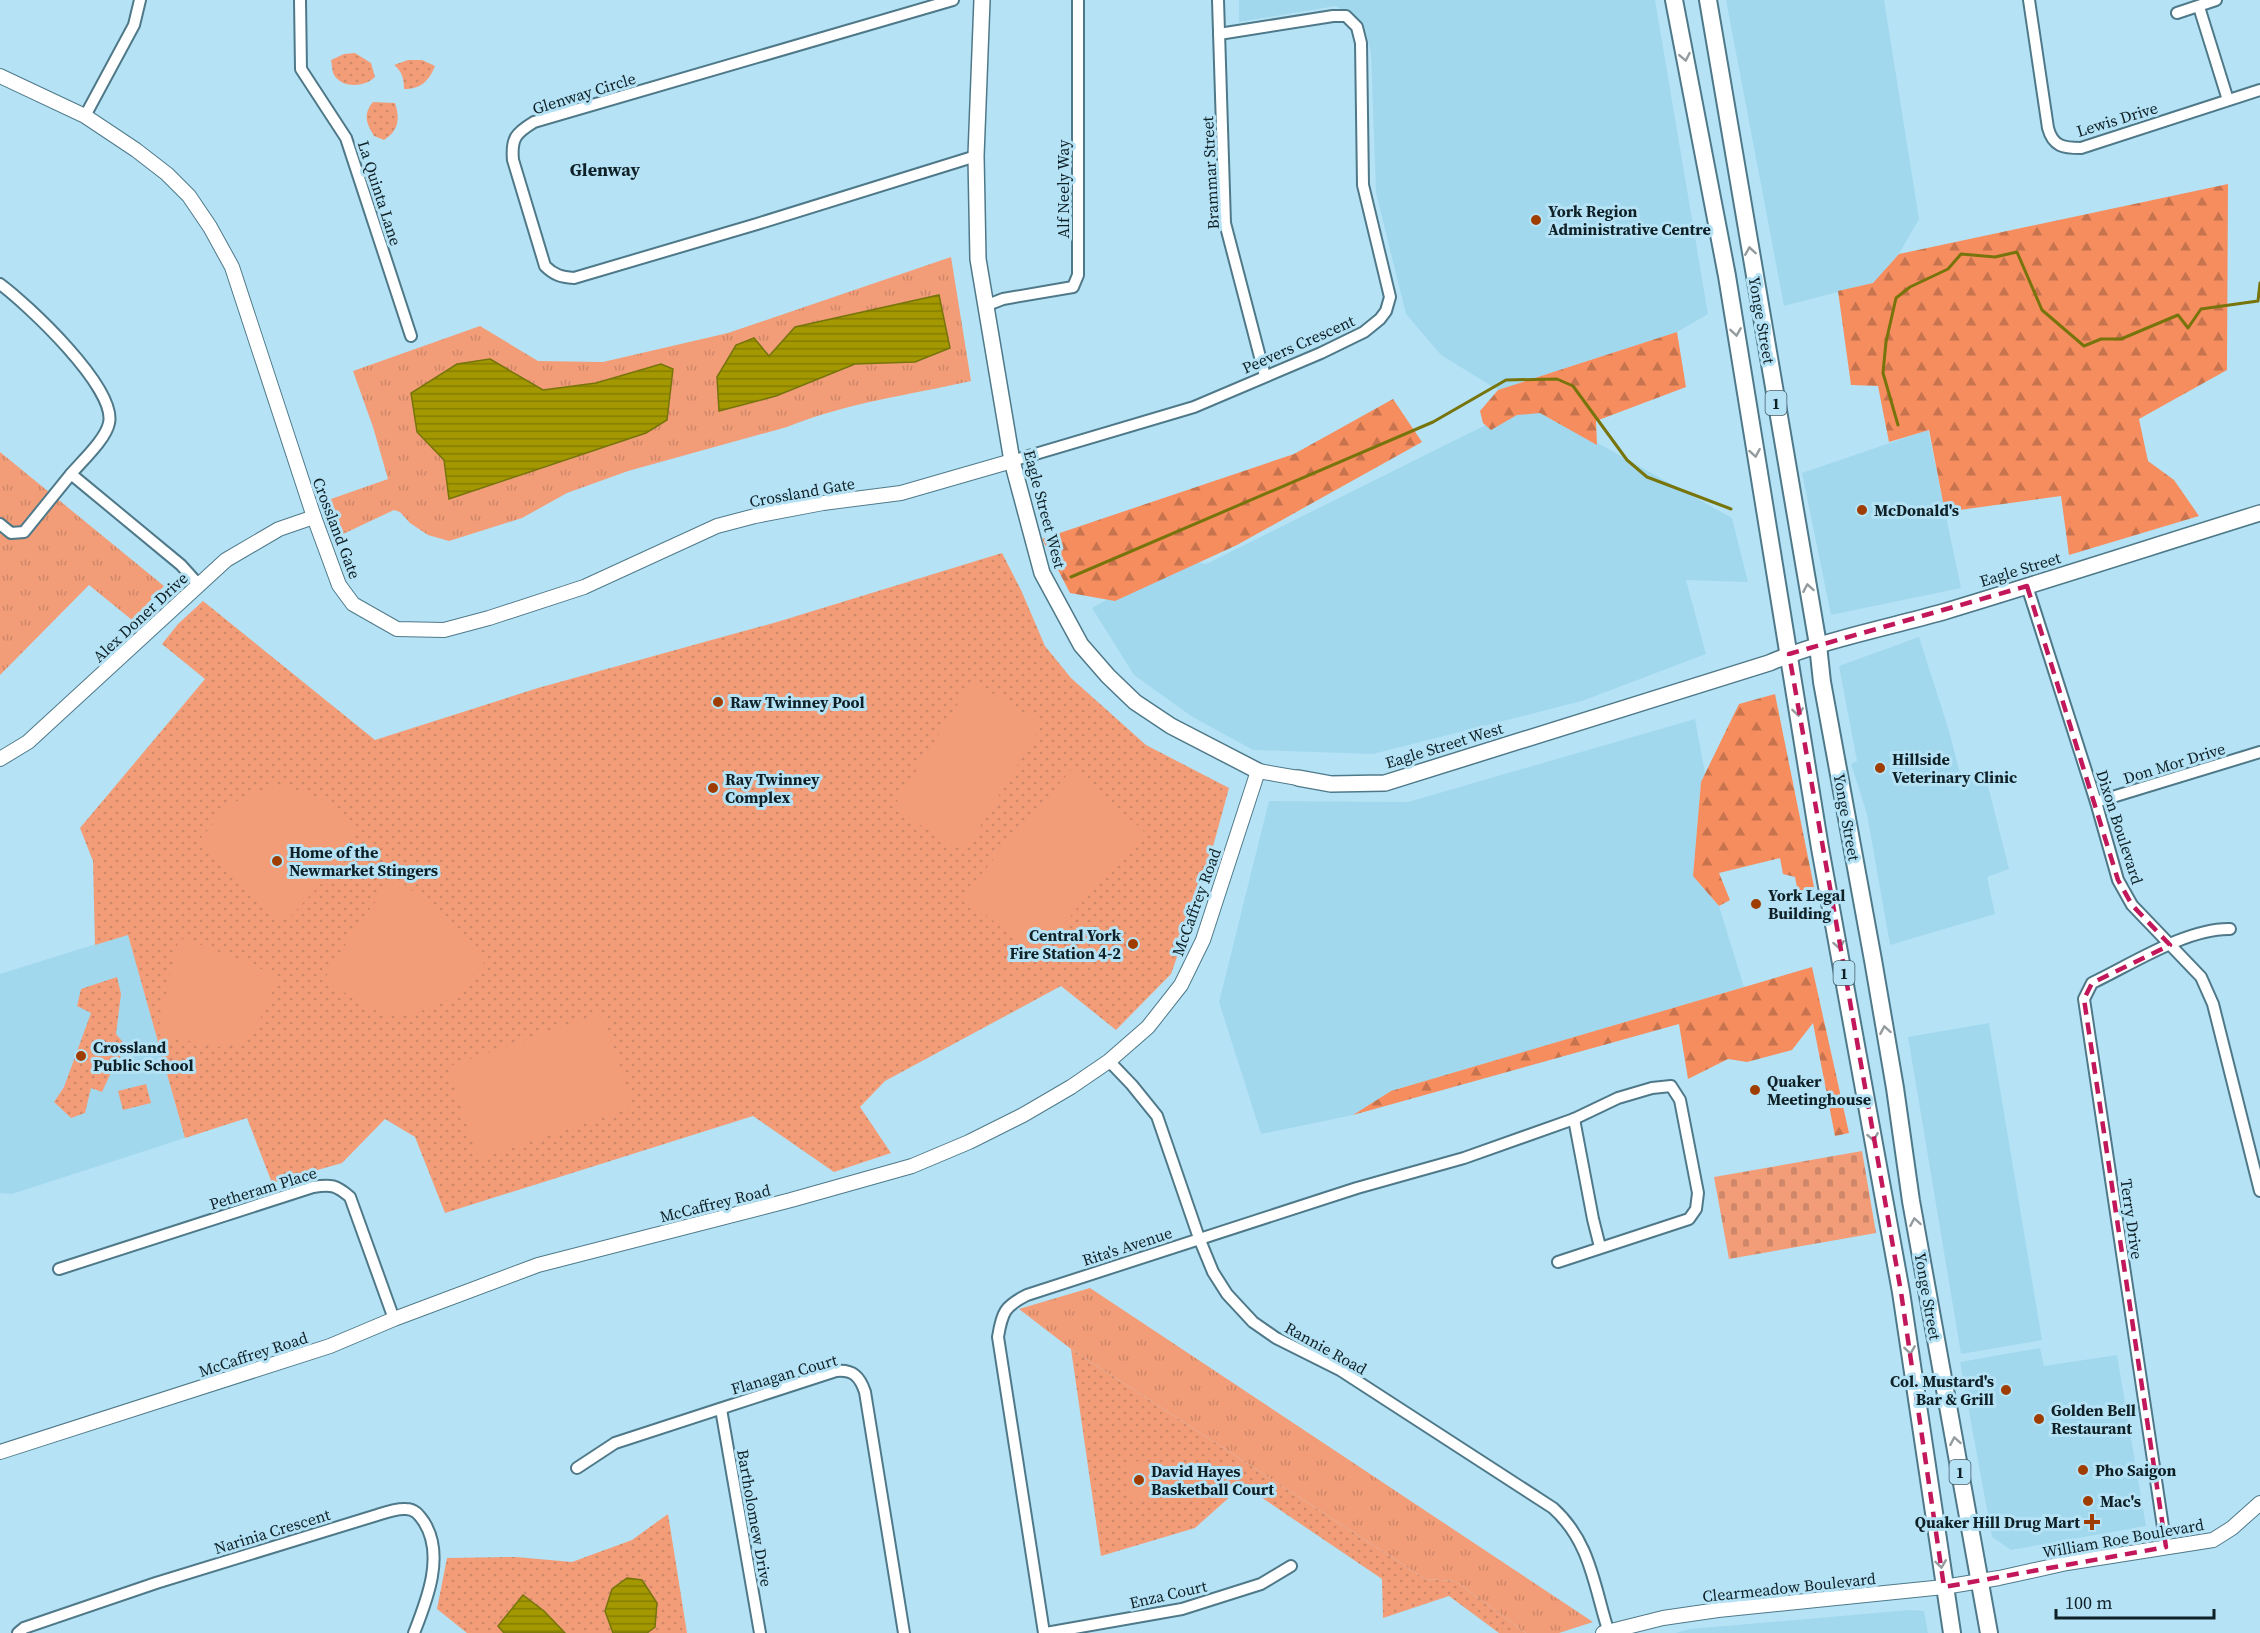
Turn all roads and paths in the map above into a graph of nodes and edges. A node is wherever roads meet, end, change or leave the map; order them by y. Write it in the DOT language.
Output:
graph roads {
  1 [pos="140,0"];
  2 [pos="300,0"];
  3 [pos="953,0"];
  4 [pos="982,0"];
  5 [pos="1078,0"];
  6 [pos="1218,0"];
  7 [pos="1674,0"];
  8 [pos="1708,0"];
  9 [pos="2029,0"];
  10 [pos="2216,0"];
  11 [pos="2199,7"];
  12 [pos="2176,12"];
  13 [pos="1220,34"];
  14 [pos="0,76"];
  15 [pos="2260,90"];
  16 [pos="2228,100"];
  17 [pos="85,116"];
  18 [pos="976,156"];
  19 [pos="0,284"];
  20 [pos="985,306"];
  21 [pos="411,336"];
  22 [pos="1265,375"];
  23 [pos="1011,461"];
  24 [pos="71,474"];
  25 [pos="2260,513"];
  26 [pos="314,517"];
  27 [pos="0,524"];
  28 [pos="199,585"];
  29 [pos="2027,586"];
  30 [pos="1818,645"];
  31 [pos="1790,654"];
  32 [pos="2260,752"];
  33 [pos="0,759"];
  34 [pos="1258,771"];
  35 [pos="1298,778"];
  36 [pos="2096,802"];
  37 [pos="2230,929"];
  38 [pos="2170,945"];
  39 [pos="1109,1061"];
  40 [pos="1574,1119"];
  41 [pos="2260,1191"];
  42 [pos="1199,1238"];
  43 [pos="1600,1247"];
  44 [pos="1558,1262"];
  45 [pos="59,1269"];
  46 [pos="394,1319"];
  47 [pos="721,1409"];
  48 [pos="0,1452"];
  49 [pos="577,1468"];
  50 [pos="2260,1503"];
  51 [pos="2166,1547"];
  52 [pos="1291,1566"];
  53 [pos="1980,1581"];
  54 [pos="1944,1587"];
  55 [pos="1606,1632"];
  56 [pos="18,1633"];
  57 [pos="414,1633"];
  58 [pos="760,1633"];
  59 [pos="904,1633"];
  60 [pos="1045,1633"];
  61 [pos="1952,1633"];
  62 [pos="1989,1633"];
  1 -- 17 [label="street"];
  2 -- 21 [label="street, La Quinta Lane"];
  3 -- 18 [label="street, Glenway Circle"];
  4 -- 18 [label="main road, Eagle Street West"];
  5 -- 20 [label="street, Alf Neely Way"];
  6 -- 13 [label="street, Brammar Street"];
  7 -- 31 [label="main road, Yonge Street / 1, one-way"];
  30 -- 8 [label="main road, Yonge Street / 1, one-way"];
  9 -- 16 [label="street, Lewis Drive"];
  10 -- 11 [label="street"];
  11 -- 12 [label="street"];
  11 -- 16 [label="street"];
  13 -- 22 [label="street, Brammar Street"];
  13 -- 22 [label="street, Peevers Crescent"];
  14 -- 17 [label="street, Crossland Gate"];
  15 -- 16 [label="street, Lewis Drive"];
  17 -- 26 [label="street, Crossland Gate"];
  18 -- 20 [label="main road, Eagle Street West"];
  19 -- 24 [label="street"];
  20 -- 23 [label="main road, Eagle Street West"];
  22 -- 23 [label="street, Peevers Crescent"];
  23 -- 26 [label="street, Crossland Gate"];
  23 -- 34 [label="main road, Eagle Street West"];
  24 -- 27 [label="street"];
  24 -- 28 [label="street"];
  25 -- 29 [label="main road, Eagle Street"];
  26 -- 28 [label="street, Alex Doner Drive"];
  28 -- 33 [label="street, Alex Doner Drive"];
  29 -- 30 [label="main road, Eagle Street"];
  29 -- 36 [label="street, Dixon Boulevard"];
  30 -- 31 [label="main road, Eagle Street"];
  53 -- 30 [label="main road, Yonge Street / 1, one-way"];
  31 -- 35 [label="main road, Eagle Street West"];
  31 -- 54 [label="main road, Yonge Street / 1, one-way"];
  32 -- 36 [label="street, Don Mor Drive"];
  34 -- 35 [label="street, Eagle Street West"];
  34 -- 39 [label="street, McCaffrey Road"];
  36 -- 38 [label="street, Dixon Boulevard"];
  37 -- 38 [label="street, Terry Drive"];
  38 -- 41 [label="street, Dixon Boulevard"];
  38 -- 51 [label="street, Terry Drive"];
  39 -- 42 [label="street, Rannie Road"];
  39 -- 46 [label="street, McCaffrey Road"];
  40 -- 42 [label="street, Rita's Avenue"];
  40 -- 43 [label="street"];
  40 -- 43 [label="street, Rita's Avenue"];
  42 -- 55 [label="street, Rannie Road"];
  42 -- 60 [label="street, Rita's Avenue"];
  43 -- 44 [label="street"];
  45 -- 46 [label="street, Petheram Place"];
  46 -- 48 [label="street, McCaffrey Road"];
  47 -- 49 [label="street, Flanagan Court"];
  47 -- 58 [label="street, Bartholomew Drive"];
  47 -- 59 [label="street, Flanagan Court"];
  50 -- 51 [label="street, William Roe Boulevard"];
  51 -- 53 [label="street, William Roe Boulevard"];
  52 -- 60 [label="street, Enza Court"];
  53 -- 54 [label="street, Clearmeadow Boulevard"];
  53 -- 62 [label="main road, Yonge Street / 1"];
  54 -- 55 [label="street, Clearmeadow Boulevard"];
  54 -- 61 [label="main road, Yonge Street / 1"];
  56 -- 57 [label="street, Narinia Crescent"];
}
